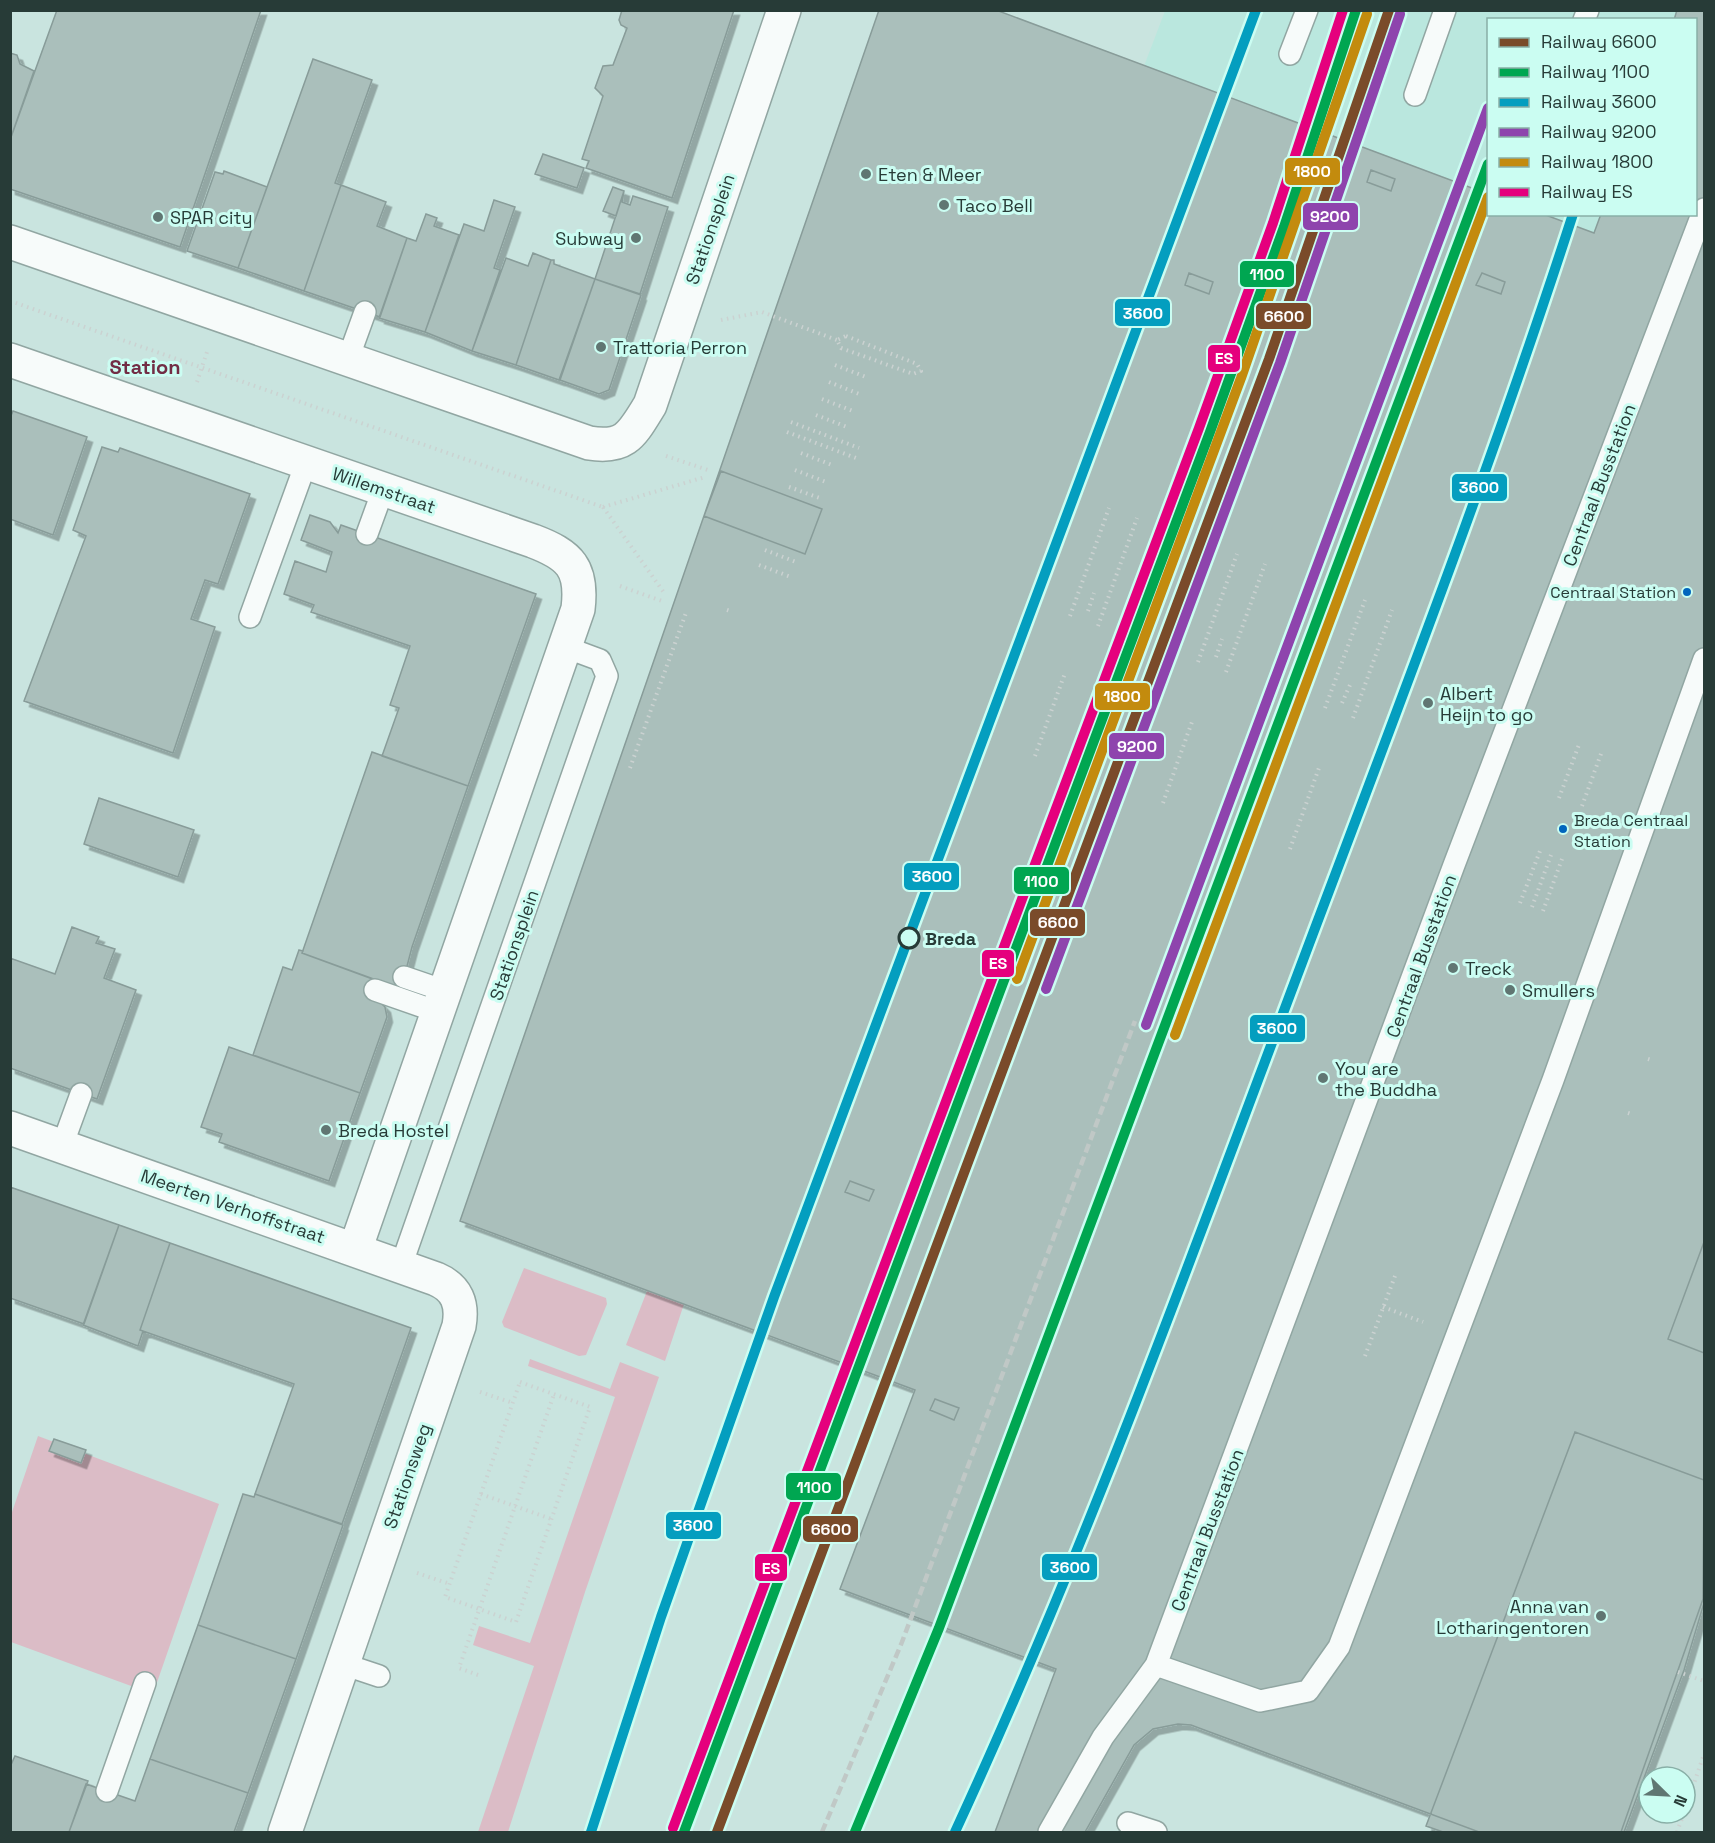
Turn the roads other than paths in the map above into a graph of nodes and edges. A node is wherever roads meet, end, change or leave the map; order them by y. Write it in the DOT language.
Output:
graph roads {
  1 [pos="784,10"];
  2 [pos="1307,10"];
  3 [pos="1445,10"];
  4 [pos="1290,54"];
  5 [pos="1416,95"];
  6 [pos="1704,209"];
  7 [pos="10,242"];
  8 [pos="364,312"];
  9 [pos="348,359"];
  10 [pos="10,360"];
  11 [pos="306,463"];
  12 [pos="383,490"];
  13 [pos="367,534"];
  14 [pos="250,617"];
  15 [pos="565,647"];
  16 [pos="1704,659"];
  17 [pos="405,976"];
  18 [pos="375,990"];
  19 [pos="441,1002"];
  20 [pos="81,1094"];
  21 [pos="10,1128"];
  22 [pos="62,1146"];
  23 [pos="356,1250"];
  24 [pos="401,1266"];
  25 [pos="453,1289"];
  26 [pos="343,1664"];
  27 [pos="1156,1665"];
  28 [pos="379,1676"];
  29 [pos="145,1683"];
  30 [pos="107,1791"];
  31 [pos="1128,1823"];
  32 [pos="285,1833"];
  33 [pos="1049,1833"];
  34 [pos="1156,1833"];
  1 -- 9 [label="street, Stationsplein"];
  2 -- 4 [label="lane"];
  3 -- 5 [label="lane"];
  6 -- 27 [label="lane, Centraal Busstation"];
  7 -- 9 [label="street"];
  8 -- 9 [label="lane"];
  10 -- 11 [label="street, Willemstraat"];
  11 -- 12 [label="street, Willemstraat"];
  11 -- 14 [label="lane"];
  12 -- 13 [label="lane"];
  12 -- 15 [label="street, Willemstraat"];
  15 -- 19 [label="street"];
  15 -- 24 [label="lane, Stationsplein"];
  16 -- 27 [label="lane"];
  17 -- 19 [label="lane"];
  18 -- 19 [label="lane"];
  19 -- 23 [label="street"];
  20 -- 22 [label="lane"];
  21 -- 22 [label="street, Meerten Verhoffstraat"];
  22 -- 23 [label="street, Meerten Verhoffstraat"];
  23 -- 24 [label="street, Meerten Verhoffstraat"];
  24 -- 25 [label="street, Meerten Verhoffstraat"];
  25 -- 26 [label="street, Stationsweg"];
  26 -- 28 [label="lane"];
  26 -- 32 [label="street, Stationsweg"];
  27 -- 33 [label="lane, Centraal Busstation"];
  29 -- 30 [label="lane"];
  31 -- 34 [label="lane"];
}
